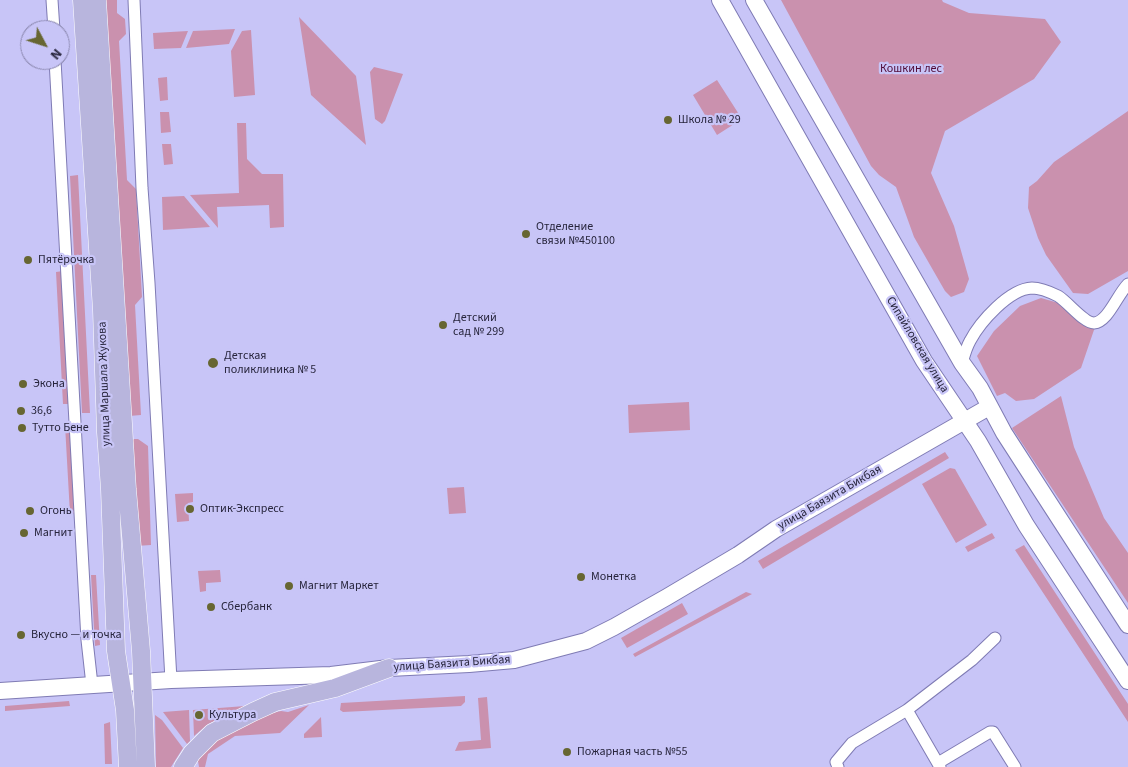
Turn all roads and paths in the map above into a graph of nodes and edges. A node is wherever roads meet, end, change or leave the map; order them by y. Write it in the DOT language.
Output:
graph roads {
  1 [pos="52,0"];
  2 [pos="82,0"];
  3 [pos="97,0"];
  4 [pos="134,0"];
  5 [pos="720,0"];
  6 [pos="754,0"];
  7 [pos="53,20"];
  8 [pos="56,70"];
  9 [pos="1128,284"];
  10 [pos="962,363"];
  11 [pos="988,407"];
  12 [pos="964,421"];
  13 [pos="1128,625"];
  14 [pos="995,638"];
  15 [pos="389,668"];
  16 [pos="171,680"];
  17 [pos="1128,681"];
  18 [pos="121,683"];
  19 [pos="142,683"];
  20 [pos="92,685"];
  21 [pos="0,690"];
  22 [pos="907,710"];
  23 [pos="837,765"];
  24 [pos="939,765"];
  25 [pos="128,767"];
  26 [pos="146,767"];
  27 [pos="183,767"];
  28 [pos="1015,767"];
  1 -- 7 [label="street"];
  2 -- 18 [label="main road, улица Маршала Жукова"];
  3 -- 19 [label="main road, улица Маршала Жукова"];
  4 -- 16 [label="street"];
  5 -- 12 [label="main road, Сипайловская улица"];
  6 -- 10 [label="main road"];
  8 -- 20 [label="street"];
  9 -- 10 [label="street"];
  10 -- 11 [label="main road"];
  11 -- 12 [label="main road, улица Баязита Бикбая"];
  11 -- 13 [label="main road"];
  12 -- 15 [label="main road, улица Баязита Бикбая"];
  12 -- 17 [label="main road, Сипайловская улица"];
  14 -- 22 [label="street"];
  15 -- 16 [label="main road, улица Баязита Бикбая"];
  15 -- 27 [label="main road"];
  16 -- 19 [label="main road, улица Баязита Бикбая"];
  18 -- 19 [label="main road, улица Баязита Бикбая"];
  18 -- 20 [label="main road, улица Баязита Бикбая"];
  18 -- 25 [label="main road, улица Маршала Жукова"];
  19 -- 26 [label="main road, улица Маршала Жукова"];
  20 -- 21 [label="main road, улица Баязита Бикбая"];
  22 -- 23 [label="street"];
  22 -- 24 [label="street"];
  24 -- 28 [label="street"];
}
